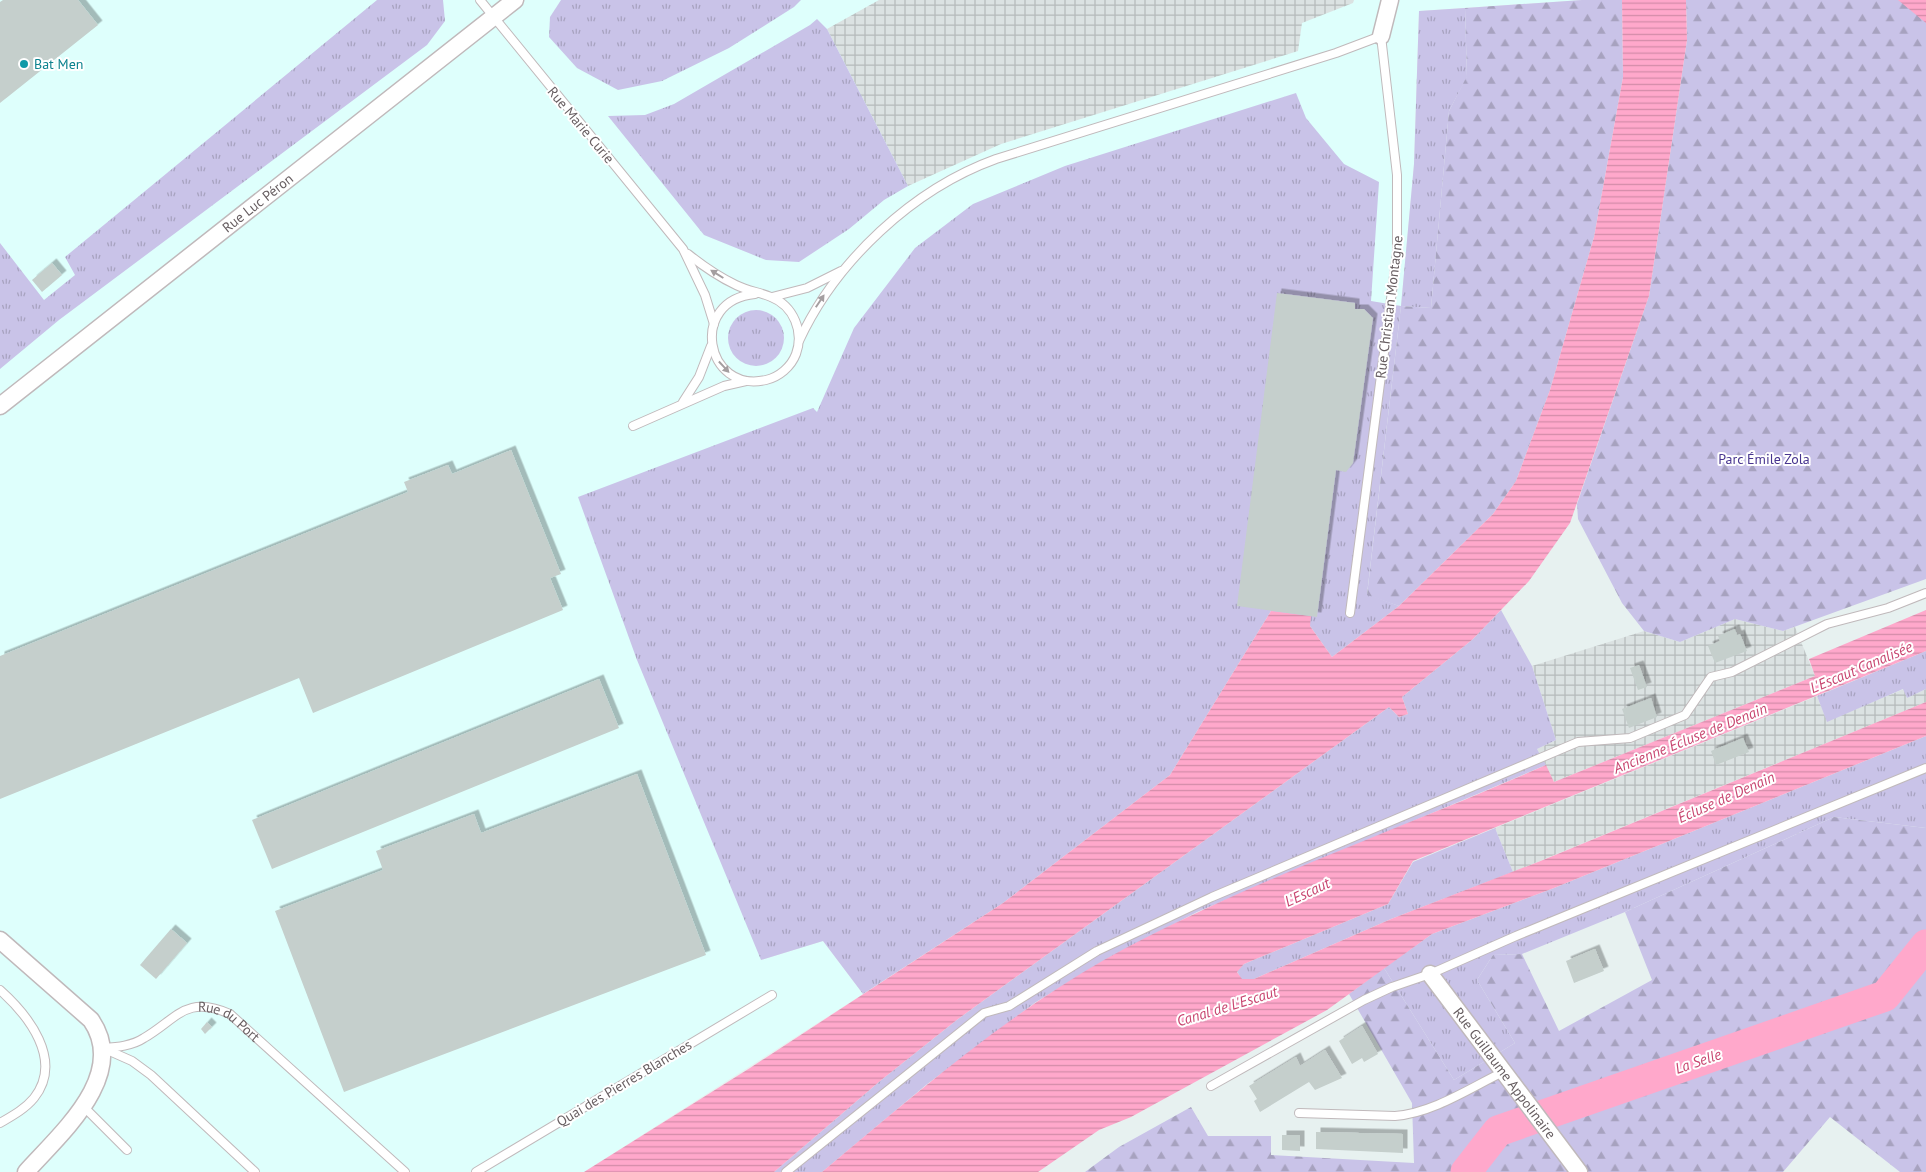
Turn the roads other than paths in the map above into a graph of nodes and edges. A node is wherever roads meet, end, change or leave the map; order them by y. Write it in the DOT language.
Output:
graph roads {
  1 [pos="480,0"];
  2 [pos="515,0"];
  3 [pos="1390,0"];
  4 [pos="494,17"];
  5 [pos="1381,36"];
  6 [pos="683,249"];
  7 [pos="848,266"];
  8 [pos="755,294"];
  9 [pos="772,297"];
  10 [pos="714,324"];
  11 [pos="799,341"];
  12 [pos="712,344"];
  13 [pos="748,381"];
  14 [pos="682,403"];
  15 [pos="0,406"];
  16 [pos="633,426"];
  17 [pos="1926,593"];
  18 [pos="1350,613"];
  19 [pos="1926,768"];
  20 [pos="0,940"];
  21 [pos="1430,974"];
  22 [pos="0,990"];
  23 [pos="772,995"];
  24 [pos="103,1048"];
  25 [pos="1503,1072"];
  26 [pos="1211,1086"];
  27 [pos="83,1106"];
  28 [pos="1299,1113"];
  29 [pos="0,1123"];
  30 [pos="128,1150"];
  31 [pos="26,1172"];
  32 [pos="255,1172"];
  33 [pos="405,1172"];
  34 [pos="476,1172"];
  35 [pos="786,1172"];
  36 [pos="1579,1172"];
  1 -- 4 [label="lane, Rue Marie Curie"];
  2 -- 4 [label="street, Rue Luc Péron"];
  3 -- 5 [label="street, Rue Christian Montagne"];
  4 -- 6 [label="lane, Rue Marie Curie"];
  4 -- 15 [label="street, Rue Luc Péron"];
  5 -- 7 [label="lane"];
  5 -- 18 [label="lane, Rue Christian Montagne"];
  8 -- 6 [label="lane, Rue Marie Curie, one-way"];
  6 -- 10 [label="lane, Rue Marie Curie"];
  7 -- 9 [label="lane"];
  11 -- 7 [label="lane, one-way"];
  8 -- 9 [label="lane"];
  8 -- 10 [label="lane"];
  9 -- 11 [label="lane"];
  10 -- 12 [label="lane"];
  11 -- 13 [label="lane"];
  12 -- 13 [label="lane, one-way"];
  12 -- 14 [label="lane"];
  13 -- 14 [label="lane"];
  14 -- 16 [label="lane"];
  17 -- 35 [label="lane"];
  19 -- 21 [label="lane"];
  20 -- 24 [label="street"];
  21 -- 25 [label="street, Rue Guillaume Appolinaire"];
  21 -- 26 [label="lane"];
  22 -- 29 [label="lane"];
  23 -- 34 [label="lane, Quai des Pierres Blanches"];
  24 -- 27 [label="street"];
  24 -- 32 [label="lane"];
  24 -- 33 [label="lane, Rue du Port"];
  25 -- 28 [label="lane"];
  25 -- 36 [label="street, Rue Guillaume Appolinaire"];
  27 -- 30 [label="lane"];
  27 -- 31 [label="street"];
}
